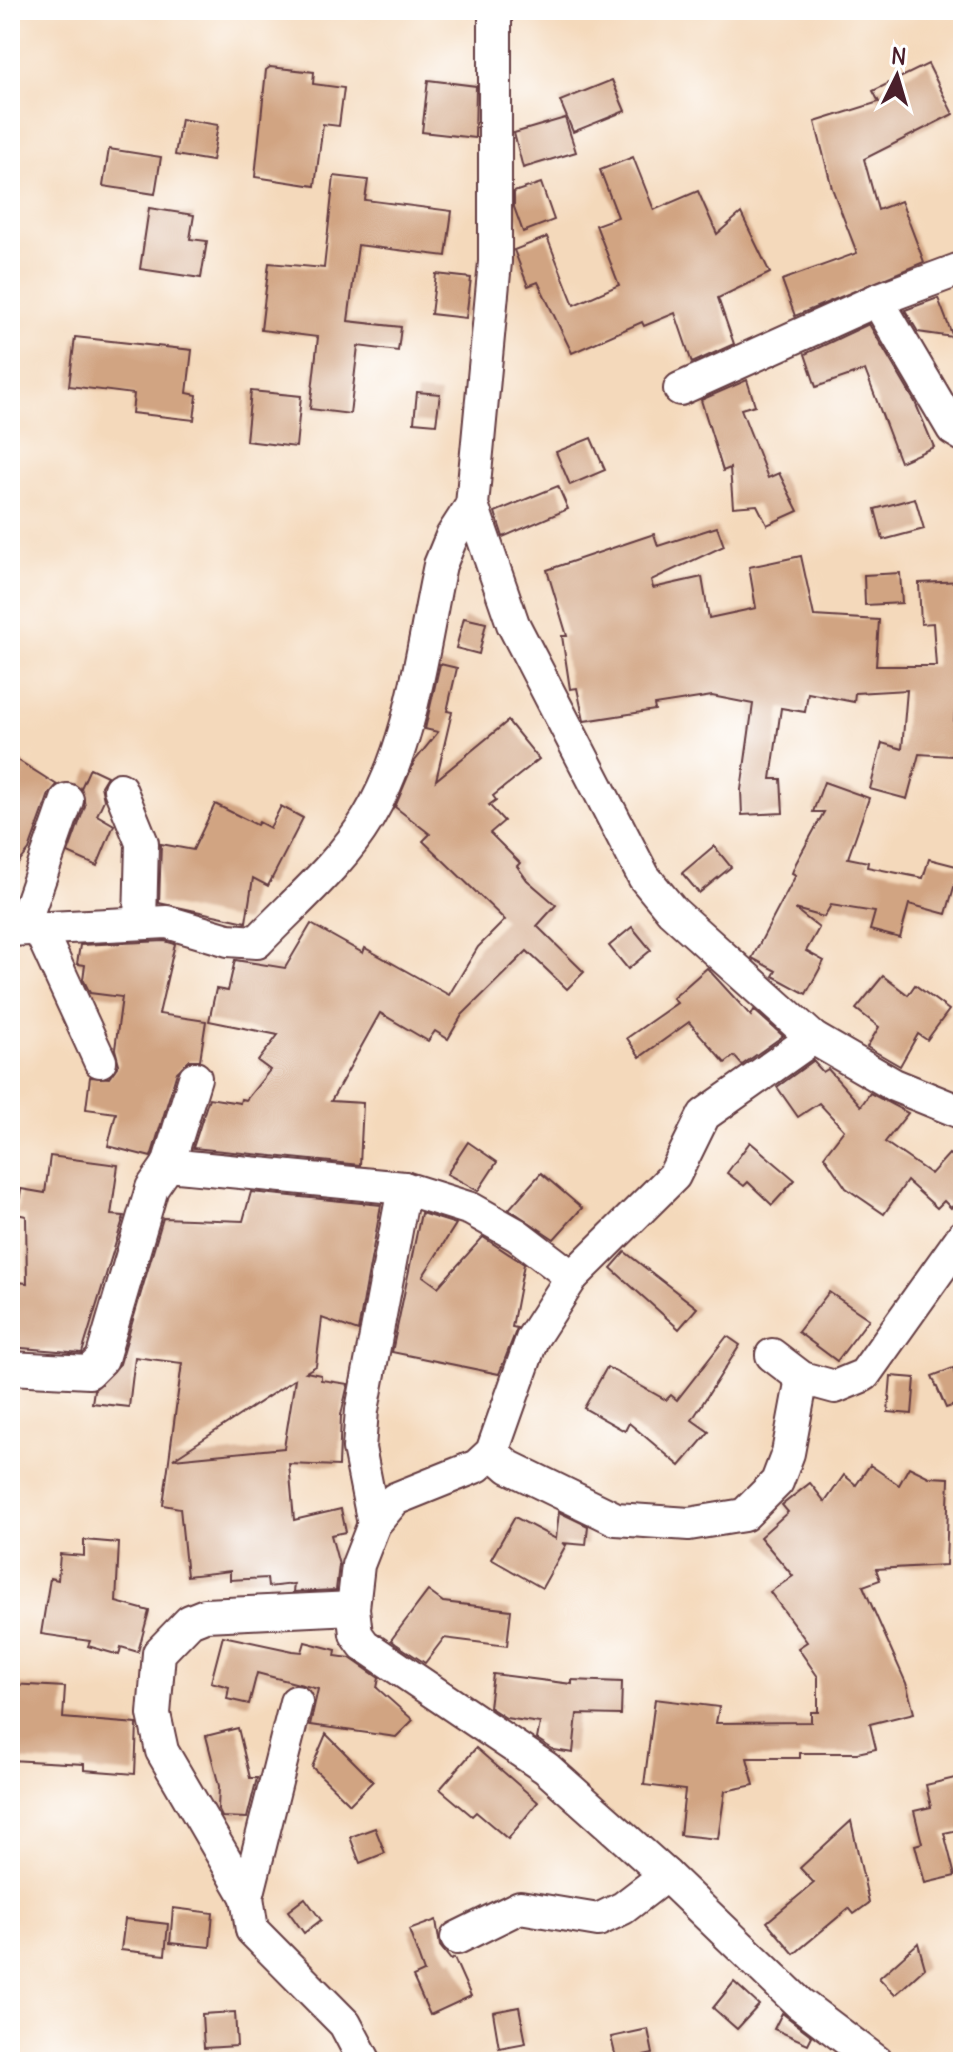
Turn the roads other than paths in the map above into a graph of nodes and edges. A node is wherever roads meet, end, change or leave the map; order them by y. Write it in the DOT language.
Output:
graph roads {
  1 [pos="495,10"];
  2 [pos="963,268"];
  3 [pos="877,300"];
  4 [pos="680,389"];
  5 [pos="963,435"];
  6 [pos="472,505"];
  7 [pos="120,789"];
  8 [pos="67,800"];
  9 [pos="140,922"];
  10 [pos="24,929"];
  11 [pos="813,1038"];
  12 [pos="100,1061"];
  13 [pos="195,1078"];
  14 [pos="963,1113"];
  15 [pos="168,1165"];
  16 [pos="404,1188"];
  17 [pos="963,1236"];
  18 [pos="572,1277"];
  19 [pos="772,1355"];
  20 [pos="10,1368"];
  21 [pos="802,1378"];
  22 [pos="492,1452"];
  23 [pos="374,1524"];
  24 [pos="353,1608"];
  25 [pos="296,1702"];
  26 [pos="666,1875"];
  27 [pos="247,1897"];
  28 [pos="457,1938"];
  29 [pos="365,2062"];
  30 [pos="877,2062"];
  1 -- 6 [label="street"];
  2 -- 3 [label="street"];
  3 -- 4 [label="street"];
  3 -- 5 [label="street"];
  6 -- 9 [label="street"];
  6 -- 11 [label="street"];
  7 -- 9 [label="street"];
  8 -- 10 [label="street"];
  9 -- 10 [label="street"];
  10 -- 12 [label="street"];
  11 -- 14 [label="street"];
  11 -- 18 [label="street"];
  13 -- 15 [label="street"];
  15 -- 16 [label="street"];
  15 -- 20 [label="street"];
  16 -- 18 [label="street"];
  16 -- 23 [label="street"];
  17 -- 21 [label="street"];
  18 -- 22 [label="street"];
  19 -- 21 [label="street"];
  21 -- 22 [label="street"];
  22 -- 23 [label="street"];
  23 -- 24 [label="street"];
  24 -- 26 [label="street"];
  24 -- 27 [label="street"];
  25 -- 27 [label="street"];
  26 -- 28 [label="street"];
  26 -- 30 [label="street"];
  27 -- 29 [label="street"];
}
